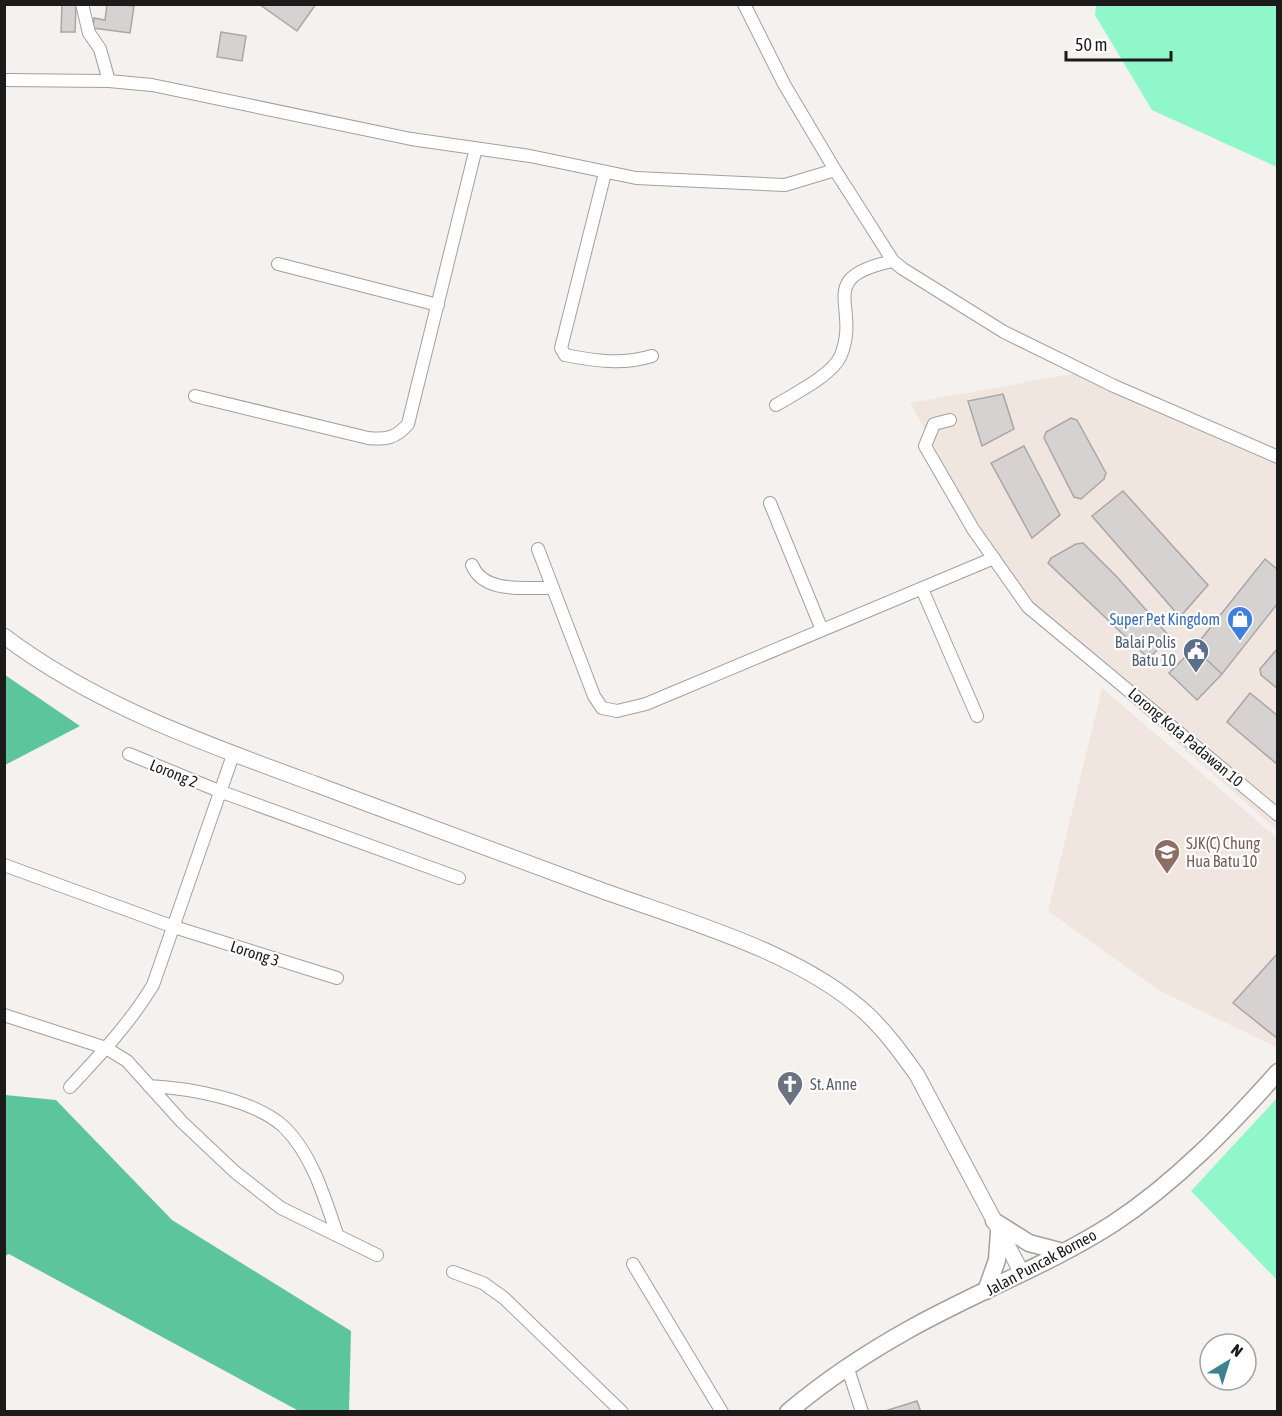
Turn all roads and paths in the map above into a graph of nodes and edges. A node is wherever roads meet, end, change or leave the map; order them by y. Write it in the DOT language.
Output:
graph roads {
  1 [pos="81,4"];
  2 [pos="744,4"];
  3 [pos="4,80"];
  4 [pos="109,81"];
  5 [pos="476,148"];
  6 [pos="835,170"];
  7 [pos="605,173"];
  8 [pos="893,261"];
  9 [pos="278,264"];
  10 [pos="438,305"];
  11 [pos="652,356"];
  12 [pos="195,396"];
  13 [pos="776,405"];
  14 [pos="950,420"];
  15 [pos="1278,457"];
  16 [pos="770,503"];
  17 [pos="538,549"];
  18 [pos="994,558"];
  19 [pos="472,565"];
  20 [pos="551,588"];
  21 [pos="922,589"];
  22 [pos="822,630"];
  23 [pos="4,636"];
  24 [pos="977,716"];
  25 [pos="129,754"];
  26 [pos="233,755"];
  27 [pos="219,791"];
  28 [pos="1278,814"];
  29 [pos="4,866"];
  30 [pos="459,878"];
  31 [pos="174,927"];
  32 [pos="337,978"];
  33 [pos="4,1015"];
  34 [pos="106,1048"];
  35 [pos="1275,1076"];
  36 [pos="149,1086"];
  37 [pos="70,1087"];
  38 [pos="997,1227"];
  39 [pos="337,1234"];
  40 [pos="1063,1252"];
  41 [pos="377,1255"];
  42 [pos="633,1264"];
  43 [pos="453,1272"];
  44 [pos="1022,1273"];
  45 [pos="986,1291"];
  46 [pos="847,1366"];
  47 [pos="622,1412"];
  48 [pos="722,1412"];
  49 [pos="788,1412"];
  50 [pos="862,1412"];
  1 -- 4 [label="street"];
  2 -- 6 [label="street"];
  3 -- 4 [label="street"];
  4 -- 5 [label="street"];
  5 -- 7 [label="street"];
  5 -- 10 [label="street"];
  6 -- 7 [label="street"];
  6 -- 8 [label="street"];
  7 -- 11 [label="street"];
  8 -- 13 [label="street"];
  8 -- 15 [label="street"];
  9 -- 10 [label="street"];
  10 -- 12 [label="street"];
  14 -- 18 [label="street, Lorong Kota Padawan 10"];
  16 -- 22 [label="street"];
  17 -- 20 [label="street"];
  18 -- 21 [label="street"];
  18 -- 28 [label="street, Lorong Kota Padawan 10"];
  19 -- 20 [label="street"];
  20 -- 22 [label="street"];
  21 -- 22 [label="street"];
  21 -- 24 [label="street"];
  23 -- 26 [label="street"];
  25 -- 27 [label="street, Lorong 2"];
  26 -- 27 [label="street"];
  26 -- 38 [label="street"];
  27 -- 30 [label="street, Lorong 2"];
  27 -- 31 [label="street"];
  29 -- 31 [label="street, Lorong 3"];
  31 -- 32 [label="street, Lorong 3"];
  31 -- 34 [label="street"];
  33 -- 34 [label="street"];
  34 -- 36 [label="street"];
  34 -- 37 [label="street"];
  35 -- 40 [label="main road, Jalan Puncak Borneo"];
  36 -- 39 [label="street"];
  36 -- 39 [label="street"];
  38 -- 40 [label="main road"];
  38 -- 44 [label="street"];
  38 -- 45 [label="main road"];
  39 -- 41 [label="street"];
  40 -- 44 [label="main road, Jalan Puncak Borneo"];
  42 -- 48 [label="street"];
  43 -- 47 [label="street"];
  44 -- 45 [label="main road, Jalan Puncak Borneo"];
  45 -- 46 [label="main road, Jalan Puncak Borneo"];
  46 -- 49 [label="main road, Jalan Puncak Borneo"];
  46 -- 50 [label="street"];
}
